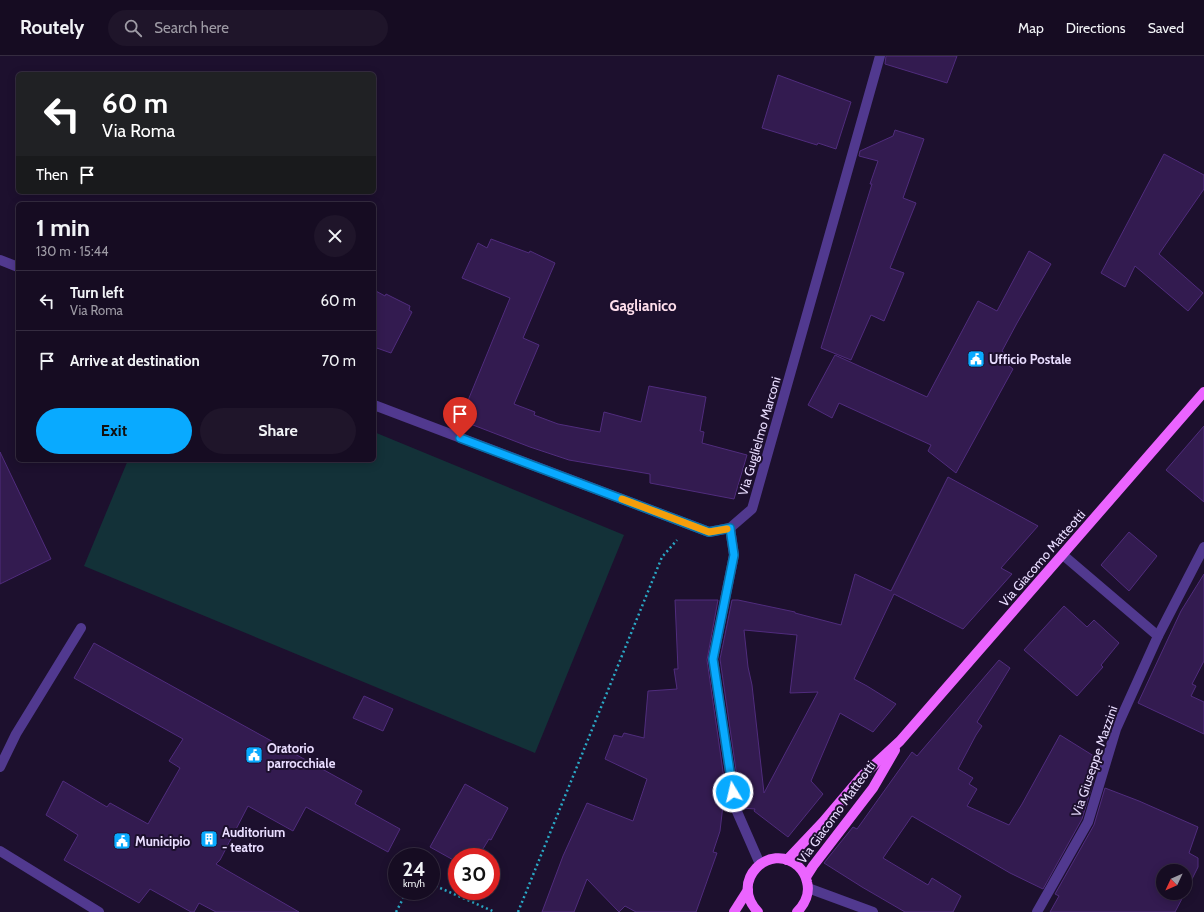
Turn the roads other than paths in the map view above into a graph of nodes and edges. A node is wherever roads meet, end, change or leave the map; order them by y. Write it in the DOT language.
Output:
graph roads {
  1 [pos="880,56"];
  2 [pos="0,260"];
  3 [pos="16,266"];
  4 [pos="1204,392"];
  5 [pos="376,407"];
  6 [pos="730,528"];
  7 [pos="1204,547"];
  8 [pos="1063,555"];
  9 [pos="81,628"];
  10 [pos="1158,636"];
  11 [pos="900,741"];
  12 [pos="0,767"];
  13 [pos="0,851"];
  14 [pos="787,860"];
  15 [pos="760,864"];
  16 [pos="806,877"];
  17 [pos="808,888"];
  18 [pos="748,890"];
  19 [pos="99,912"];
  20 [pos="734,912"];
  21 [pos="758,912"];
  22 [pos="797,912"];
  23 [pos="873,912"];
  24 [pos="1037,912"];
  1 -- 6 [label="street, Via Guglielmo Marconi"];
  2 -- 3 [label="street"];
  4 -- 8 [label="main road, Via Giacomo Matteotti"];
  5 -- 6 [label="street"];
  6 -- 15 [label="street"];
  7 -- 10 [label="street, Via Giuseppe Mazzini"];
  8 -- 10 [label="street"];
  8 -- 11 [label="main road, Via Giacomo Matteotti"];
  9 -- 12 [label="street"];
  10 -- 24 [label="street, Via Giuseppe Mazzini"];
  11 -- 14 [label="main road, Via Giacomo Matteotti"];
  11 -- 16 [label="main road, Via Giacomo Matteotti"];
  13 -- 19 [label="street"];
  14 -- 15 [label="main road"];
  14 -- 16 [label="main road"];
  15 -- 18 [label="main road"];
  16 -- 17 [label="main road"];
  17 -- 22 [label="main road"];
  17 -- 23 [label="street"];
  18 -- 20 [label="main road"];
  18 -- 21 [label="main road"];
}
